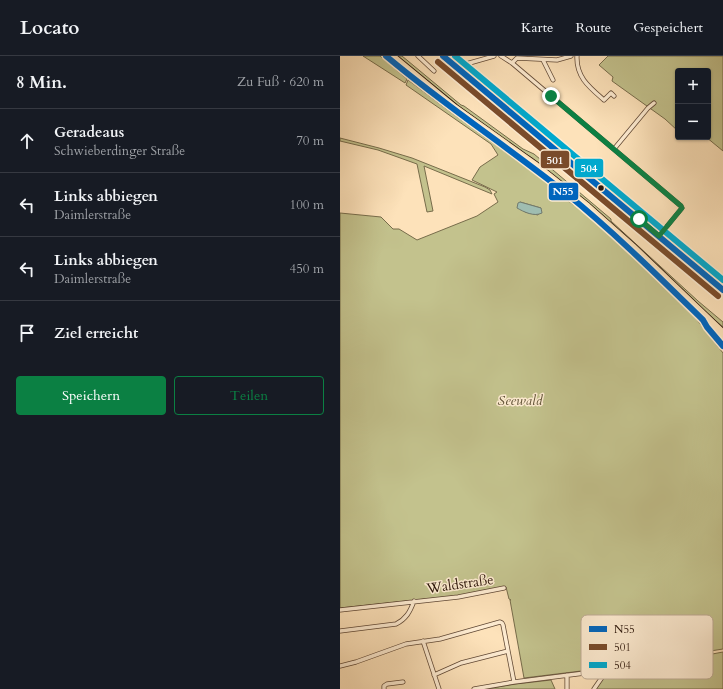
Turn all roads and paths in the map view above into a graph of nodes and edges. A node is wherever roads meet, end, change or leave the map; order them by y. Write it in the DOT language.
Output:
graph roads {
  1 [pos="386,56"];
  2 [pos="393,56"];
  3 [pos="418,56"];
  4 [pos="443,56"];
  5 [pos="494,56"];
  6 [pos="502,56"];
  7 [pos="571,56"];
  8 [pos="577,56"];
  9 [pos="543,60"];
  10 [pos="512,63"];
  11 [pos="458,69"];
  12 [pos="434,71"];
  13 [pos="553,80"];
  14 [pos="614,96"];
  15 [pos="654,103"];
  16 [pos="614,150"];
  17 [pos="659,236"];
  18 [pos="723,290"];
  19 [pos="700,311"];
  20 [pos="703,320"];
  21 [pos="723,328"];
  22 [pos="723,332"];
  23 [pos="723,338"];
  24 [pos="723,346"];
  25 [pos="504,588"];
  26 [pos="416,601"];
  27 [pos="340,610"];
  28 [pos="340,631"];
  29 [pos="423,641"];
  30 [pos="508,651"];
  31 [pos="340,666"];
  32 [pos="581,673"];
  33 [pos="434,675"];
  34 [pos="567,675"];
  35 [pos="601,679"];
  36 [pos="403,682"];
  37 [pos="514,682"];
  38 [pos="384,689"];
  39 [pos="439,689"];
  40 [pos="474,689"];
  41 [pos="567,689"];
  42 [pos="594,689"];
  1 -- 20 [label="highway"];
  2 -- 19 [label="highway"];
  3 -- 12 [label="street"];
  4 -- 11 [label="street"];
  5 -- 11 [label="street"];
  6 -- 10 [label="street"];
  7 -- 9 [label="street"];
  8 -- 14 [label="street"];
  9 -- 10 [label="street"];
  9 -- 13 [label="street"];
  10 -- 16 [label="street"];
  11 -- 17 [label="street"];
  15 -- 16 [label="street"];
  16 -- 17 [label="street"];
  17 -- 18 [label="street"];
  19 -- 21 [label="highway"];
  19 -- 22 [label="highway"];
  20 -- 23 [label="highway"];
  20 -- 24 [label="highway"];
  25 -- 26 [label="street, Waldstraße"];
  26 -- 27 [label="street, Waldstraße"];
  26 -- 28 [label="street"];
  29 -- 30 [label="street"];
  29 -- 31 [label="street"];
  29 -- 33 [label="street"];
  30 -- 33 [label="street"];
  30 -- 37 [label="street"];
  32 -- 34 [label="street"];
  33 -- 39 [label="street"];
  34 -- 37 [label="street"];
  34 -- 41 [label="street"];
  35 -- 42 [label="street"];
  36 -- 38 [label="street"];
  37 -- 40 [label="street"];
}
